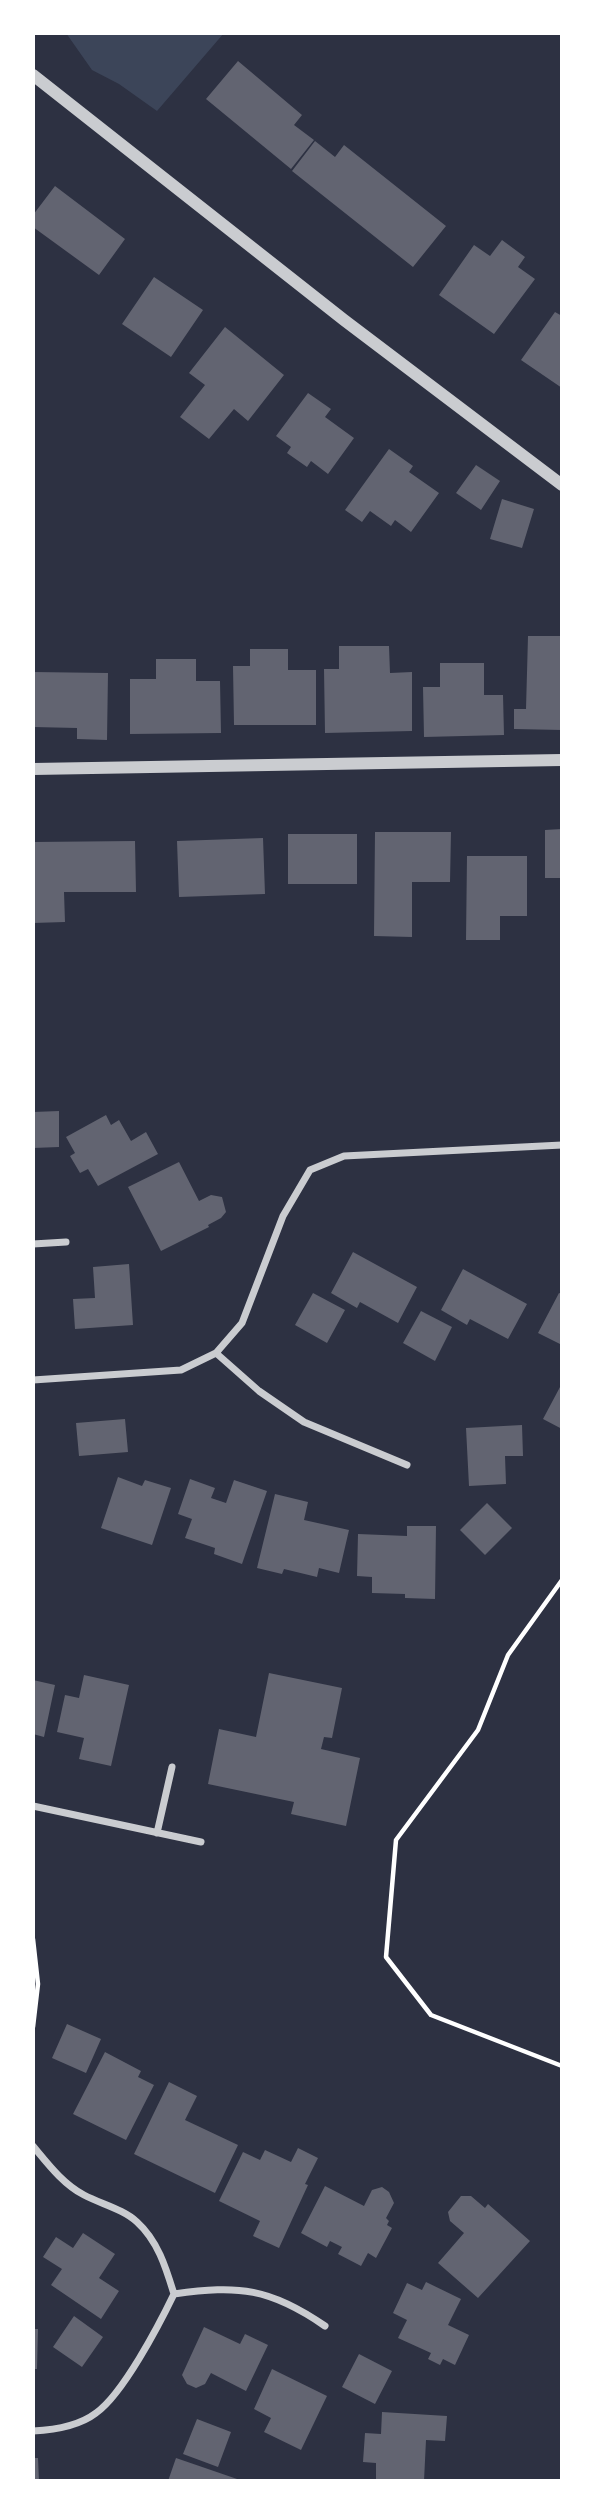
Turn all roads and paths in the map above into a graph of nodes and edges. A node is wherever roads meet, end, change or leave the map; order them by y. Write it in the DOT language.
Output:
graph roads {
  1 [pos="33,75"];
  2 [pos="562,485"];
  3 [pos="562,760"];
  4 [pos="33,769"];
  5 [pos="562,1145"];
  6 [pos="66,1242"];
  7 [pos="33,1244"];
  8 [pos="216,1353"];
  9 [pos="33,1380"];
  10 [pos="407,1465"];
  11 [pos="562,1580"];
  12 [pos="172,1767"];
  13 [pos="33,1806"];
  14 [pos="157,1833"];
  15 [pos="201,1842"];
  16 [pos="33,1939"];
  17 [pos="33,2028"];
  18 [pos="562,2066"];
  19 [pos="33,2146"];
  20 [pos="174,2294"];
  21 [pos="325,2326"];
  22 [pos="33,2431"];
  1 -- 2 [label="street"];
  3 -- 4 [label="street"];
  5 -- 8 [label="street"];
  6 -- 7 [label="street"];
  8 -- 9 [label="street"];
  8 -- 10 [label="street"];
  11 -- 18 [label="path"];
  12 -- 14 [label="street"];
  13 -- 14 [label="street"];
  14 -- 15 [label="street"];
  16 -- 17 [label="path"];
  19 -- 20 [label="street"];
  20 -- 21 [label="street"];
  20 -- 22 [label="street"];
}
